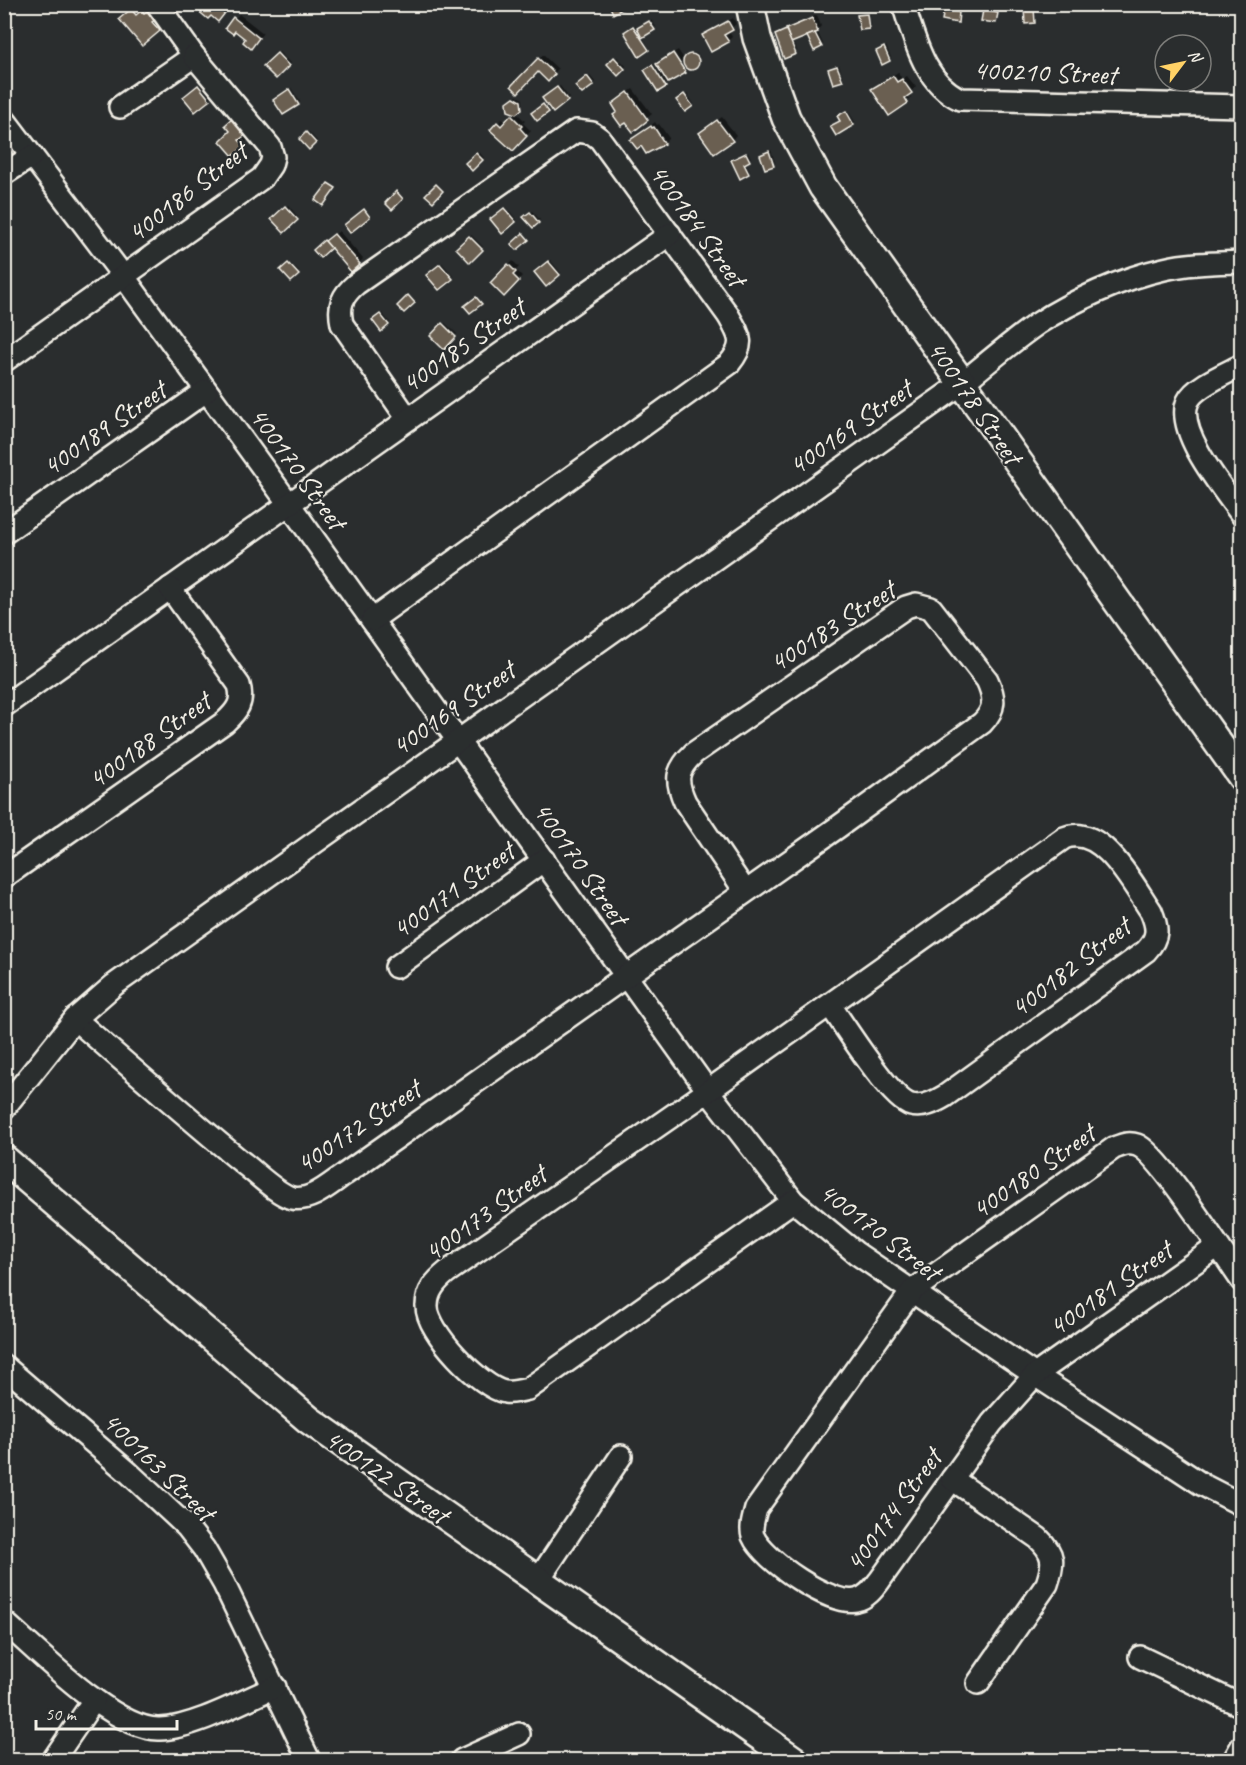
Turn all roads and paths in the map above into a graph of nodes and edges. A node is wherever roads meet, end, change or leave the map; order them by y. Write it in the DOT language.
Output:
graph roads {
  1 [pos="157,4"];
  2 [pos="750,4"];
  3 [pos="903,4"];
  4 [pos="194,56"];
  5 [pos="1242,106"];
  6 [pos="120,107"];
  7 [pos="4,119"];
  8 [pos="32,156"];
  9 [pos="4,174"];
  10 [pos="670,234"];
  11 [pos="1242,262"];
  12 [pos="124,277"];
  13 [pos="4,361"];
  14 [pos="1242,365"];
  15 [pos="961,384"];
  16 [pos="206,391"];
  17 [pos="408,419"];
  18 [pos="289,504"];
  19 [pos="1242,515"];
  20 [pos="4,533"];
  21 [pos="170,588"];
  22 [pos="372,620"];
  23 [pos="4,706"];
  24 [pos="457,740"];
  25 [pos="1242,777"];
  26 [pos="544,860"];
  27 [pos="4,877"];
  28 [pos="745,891"];
  29 [pos="396,967"];
  30 [pos="626,975"];
  31 [pos="830,1005"];
  32 [pos="75,1020"];
  33 [pos="708,1091"];
  34 [pos="4,1108"];
  35 [pos="4,1159"];
  36 [pos="793,1201"];
  37 [pos="1218,1246"];
  38 [pos="1242,1281"];
  39 [pos="912,1291"];
  40 [pos="4,1365"];
  41 [pos="1035,1375"];
  42 [pos="621,1456"];
  43 [pos="952,1479"];
  44 [pos="1242,1505"];
  45 [pos="537,1582"];
  46 [pos="4,1622"];
  47 [pos="1140,1657"];
  48 [pos="978,1683"];
  49 [pos="275,1687"];
  50 [pos="94,1700"];
  51 [pos="1242,1706"];
  52 [pos="519,1734"];
  53 [pos="1242,1746"];
  54 [pos="53,1761"];
  55 [pos="309,1761"];
  56 [pos="462,1761"];
  57 [pos="794,1761"];
  58 [pos="1234,1761"];
  1 -- 4 [label="street"];
  2 -- 15 [label="street, 400178 Street"];
  3 -- 5 [label="street, 400210 Street"];
  4 -- 6 [label="street"];
  4 -- 12 [label="street, 400186 Street"];
  7 -- 8 [label="street, 400170 Street"];
  8 -- 9 [label="street"];
  8 -- 12 [label="street, 400170 Street"];
  10 -- 17 [label="street, 400185 Street"];
  10 -- 17 [label="street, 400184 Street"];
  10 -- 22 [label="street, 400184 Street"];
  11 -- 15 [label="street, 400169 Street"];
  12 -- 13 [label="street"];
  12 -- 16 [label="street, 400170 Street"];
  14 -- 19 [label="street"];
  15 -- 24 [label="street, 400169 Street"];
  15 -- 25 [label="street, 400178 Street"];
  16 -- 18 [label="street, 400170 Street"];
  16 -- 20 [label="street, 400189 Street"];
  17 -- 18 [label="street, 400185 Street"];
  18 -- 21 [label="street"];
  18 -- 22 [label="street, 400170 Street"];
  21 -- 23 [label="street"];
  21 -- 27 [label="street, 400188 Street"];
  22 -- 24 [label="street, 400170 Street"];
  24 -- 26 [label="street, 400170 Street"];
  24 -- 32 [label="street, 400169 Street"];
  26 -- 29 [label="street, 400171 Street"];
  26 -- 30 [label="street, 400170 Street"];
  28 -- 28 [label="street, 400183 Street"];
  28 -- 30 [label="street, 400183 Street"];
  30 -- 32 [label="street, 400172 Street"];
  30 -- 33 [label="street, 400170 Street"];
  31 -- 31 [label="street, 400182 Street"];
  31 -- 33 [label="street, 400182 Street"];
  32 -- 34 [label="street, 400169 Street"];
  33 -- 36 [label="street, 400170 Street"];
  33 -- 36 [label="street, 400173 Street"];
  35 -- 45 [label="street, 400122 Street"];
  36 -- 39 [label="street, 400170 Street"];
  37 -- 38 [label="street, 400180 Street"];
  37 -- 39 [label="street, 400180 Street"];
  37 -- 41 [label="street, 400181 Street"];
  39 -- 41 [label="street, 400170 Street"];
  39 -- 43 [label="street, 400174 Street"];
  40 -- 49 [label="street, 400163 Street"];
  41 -- 43 [label="street, 400174 Street"];
  41 -- 44 [label="street, 400170 Street"];
  42 -- 45 [label="street"];
  43 -- 48 [label="street"];
  45 -- 57 [label="street, 400122 Street"];
  46 -- 50 [label="street"];
  47 -- 51 [label="street"];
  49 -- 50 [label="street"];
  49 -- 55 [label="street, 400163 Street"];
  50 -- 54 [label="street"];
  52 -- 56 [label="street"];
  53 -- 58 [label="street"];
}
